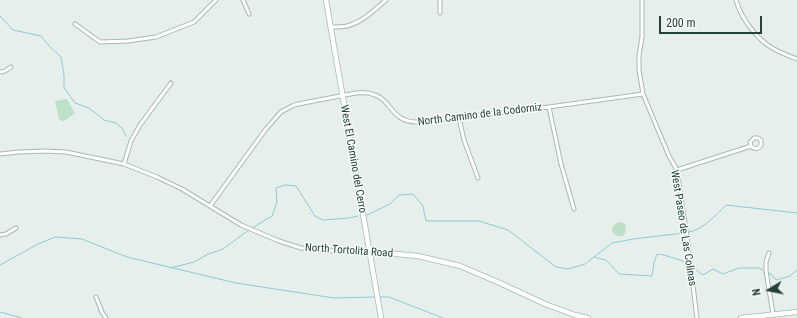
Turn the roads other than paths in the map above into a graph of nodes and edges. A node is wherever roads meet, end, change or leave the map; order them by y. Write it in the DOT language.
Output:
graph roads {
  1 [pos="216,0"];
  2 [pos="243,0"];
  3 [pos="326,0"];
  4 [pos="386,0"];
  5 [pos="440,0"];
  6 [pos="642,0"];
  7 [pos="736,0"];
  8 [pos="440,13"];
  9 [pos="249,14"];
  10 [pos="75,24"];
  11 [pos="331,27"];
  12 [pos="797,59"];
  13 [pos="11,66"];
  14 [pos="0,72"];
  15 [pos="171,83"];
  16 [pos="642,94"];
  17 [pos="342,96"];
  18 [pos="549,107"];
  19 [pos="459,118"];
  20 [pos="751,146"];
  21 [pos="0,154"];
  22 [pos="124,164"];
  23 [pos="677,170"];
  24 [pos="478,178"];
  25 [pos="210,206"];
  26 [pos="574,209"];
  27 [pos="16,228"];
  28 [pos="0,235"];
  29 [pos="769,253"];
  30 [pos="370,254"];
  31 [pos="96,298"];
  32 [pos="797,312"];
  33 [pos="773,314"];
  34 [pos="575,317"];
  35 [pos="106,318"];
  36 [pos="381,318"];
  37 [pos="588,318"];
  38 [pos="697,318"];
  39 [pos="741,318"];
  1 -- 10 [label="street"];
  2 -- 9 [label="street"];
  3 -- 11 [label="street, West El Camino del Cerro"];
  4 -- 11 [label="street"];
  5 -- 8 [label="street"];
  6 -- 16 [label="street, West Paseo de Las Colinas"];
  7 -- 12 [label="street"];
  11 -- 17 [label="street, West El Camino del Cerro"];
  13 -- 14 [label="street"];
  15 -- 22 [label="street"];
  16 -- 18 [label="street, North Camino de la Codorniz"];
  16 -- 23 [label="street, West Paseo de Las Colinas"];
  17 -- 19 [label="street, North Camino de la Codorniz"];
  17 -- 25 [label="street, North Camino de la Codorniz"];
  17 -- 30 [label="street, West El Camino del Cerro"];
  18 -- 19 [label="street, North Camino de la Codorniz"];
  18 -- 26 [label="street"];
  19 -- 24 [label="street"];
  20 -- 23 [label="street"];
  21 -- 22 [label="street, North Tortolita Road"];
  22 -- 25 [label="street, North Tortolita Road"];
  23 -- 38 [label="street, West Paseo de Las Colinas"];
  25 -- 30 [label="street, North Tortolita Road"];
  27 -- 28 [label="street"];
  29 -- 33 [label="street"];
  30 -- 34 [label="street, North Tortolita Road"];
  30 -- 36 [label="street, West El Camino del Cerro"];
  31 -- 35 [label="street"];
  32 -- 33 [label="street"];
  33 -- 39 [label="street"];
  34 -- 37 [label="street, North Tortolita Road"];
}
